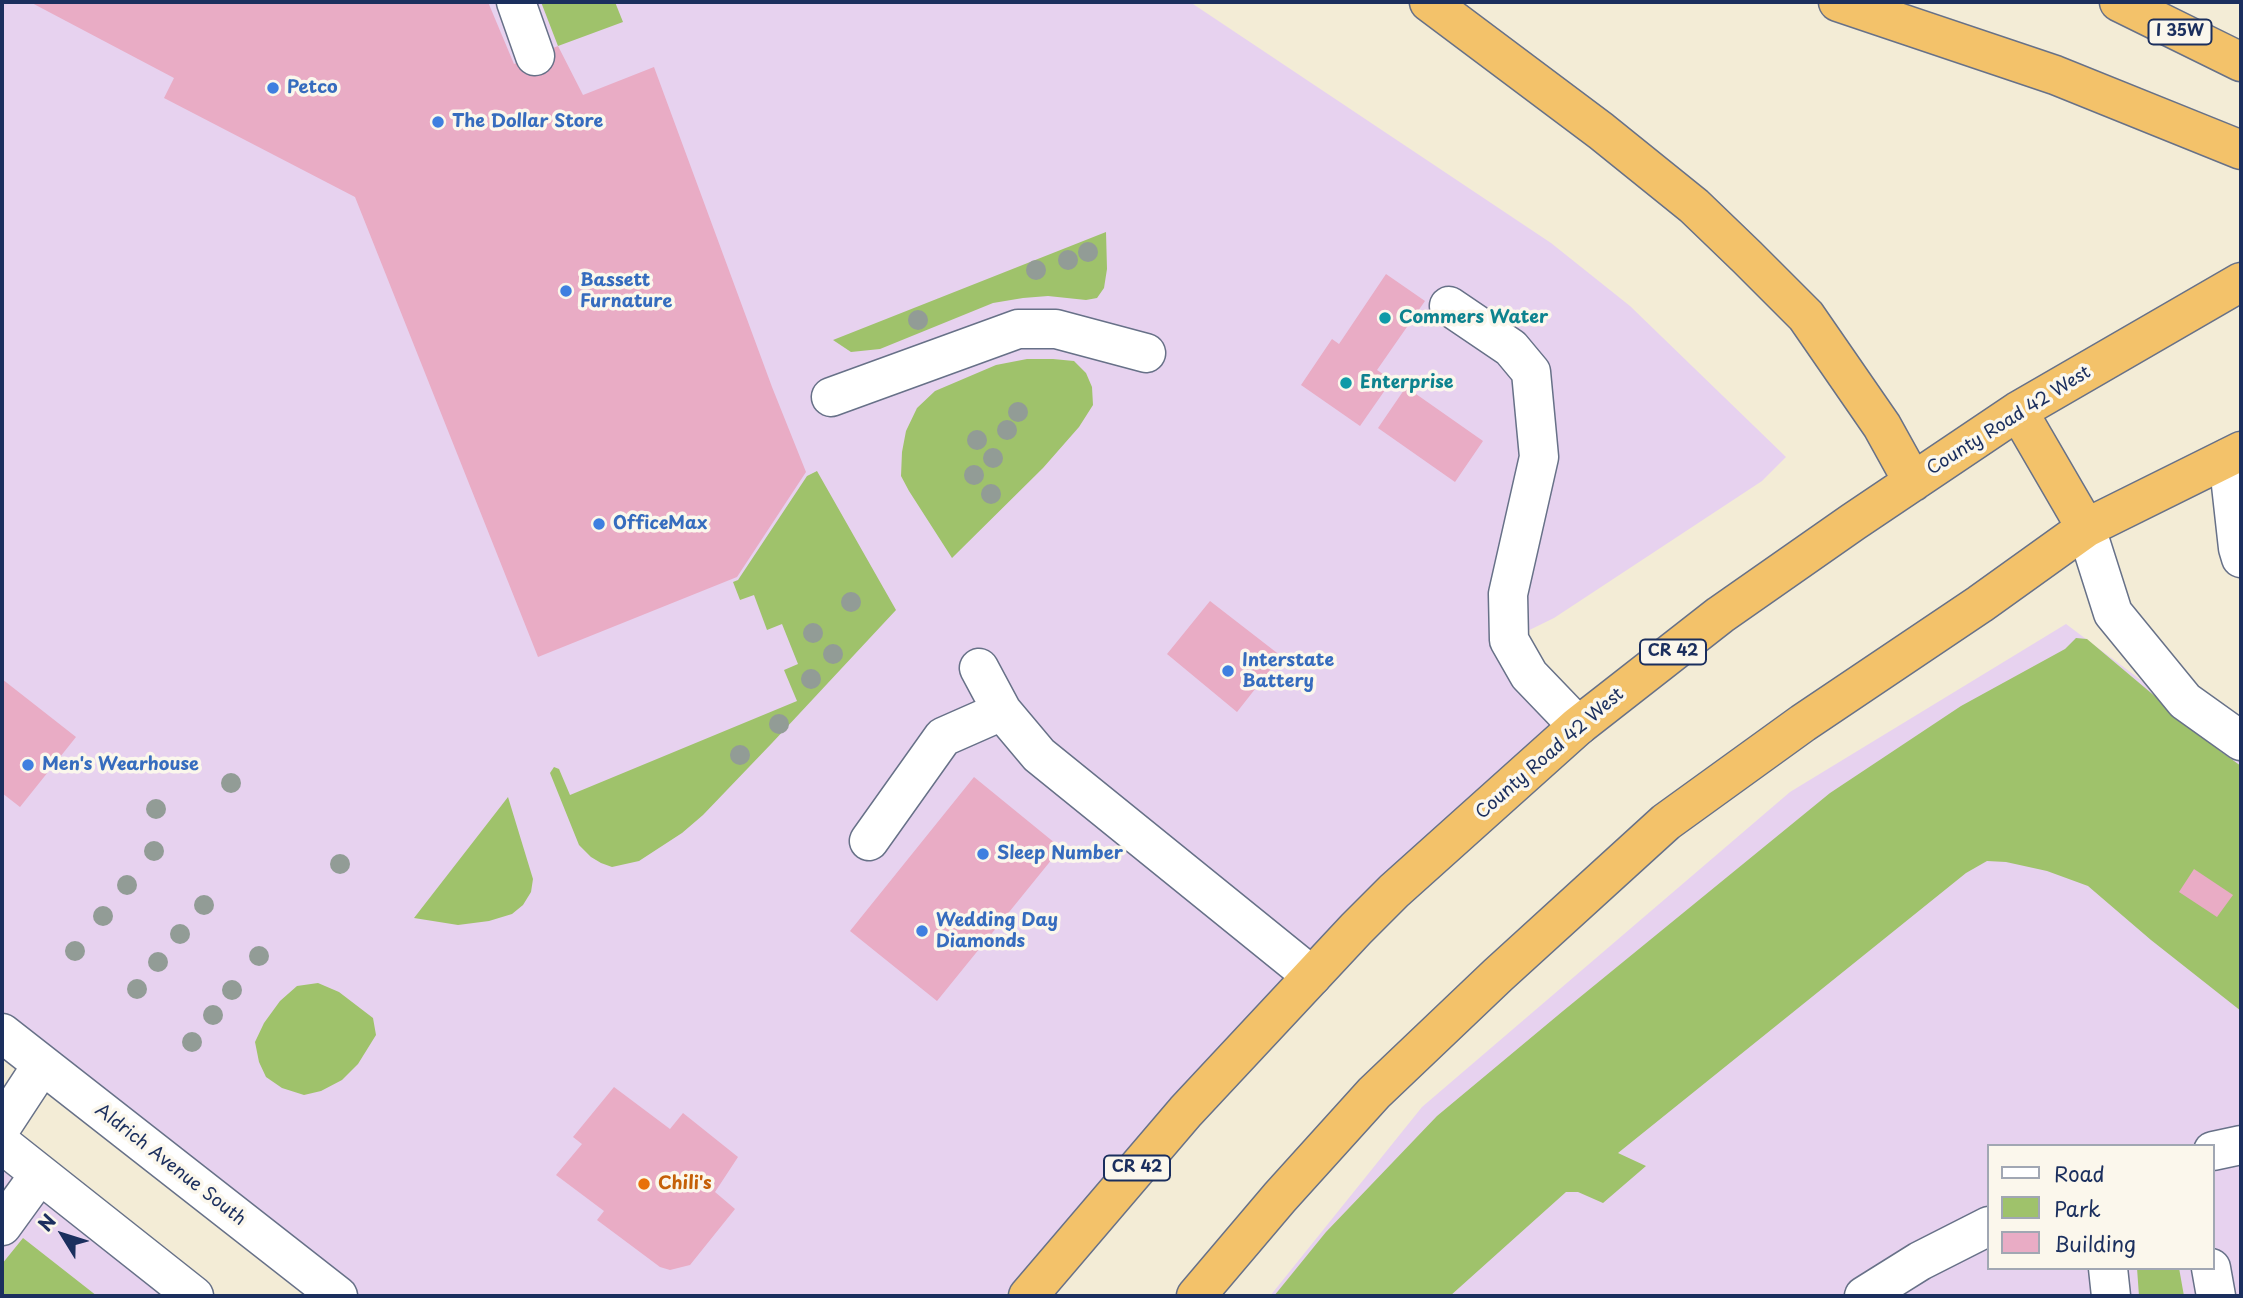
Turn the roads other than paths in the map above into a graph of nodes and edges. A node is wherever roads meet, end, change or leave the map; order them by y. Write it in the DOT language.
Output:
graph roads {
  1 [pos="516,2"];
  2 [pos="1429,2"];
  3 [pos="1838,2"];
  4 [pos="2119,2"];
  5 [pos="535,55"];
  6 [pos="2241,62"];
  7 [pos="2241,150"];
  8 [pos="2241,282"];
  9 [pos="1448,306"];
  10 [pos="1146,353"];
  11 [pos="831,397"];
  12 [pos="2018,411"];
  13 [pos="2235,455"];
  14 [pos="1913,482"];
  15 [pos="2087,528"];
  16 [pos="2241,558"];
  17 [pos="979,668"];
  18 [pos="1002,711"];
  19 [pos="1578,726"];
  20 [pos="2241,741"];
  21 [pos="869,841"];
  22 [pos="1312,976"];
  23 [pos="2,1034"];
  24 [pos="42,1065"];
  25 [pos="1186,1111"];
  26 [pos="2,1126"];
  27 [pos="2,1144"];
  28 [pos="2241,1145"];
  29 [pos="2215,1151"];
  30 [pos="39,1175"];
  31 [pos="2,1226"];
  32 [pos="1988,1227"];
  33 [pos="2108,1270"];
  34 [pos="2211,1270"];
  35 [pos="194,1296"];
  36 [pos="338,1296"];
  37 [pos="1004,1296"];
  38 [pos="1028,1296"];
  39 [pos="1196,1296"];
  40 [pos="1864,1296"];
  41 [pos="2111,1296"];
  42 [pos="2216,1296"];
  1 -- 5 [label="street"];
  2 -- 14 [label="highway"];
  3 -- 7 [label="highway"];
  4 -- 6 [label="highway, I 35W"];
  8 -- 12 [label="highway, County Road 42 West / CR 42"];
  9 -- 19 [label="street"];
  10 -- 11 [label="street"];
  12 -- 14 [label="highway, County Road 42 West / CR 42"];
  12 -- 15 [label="highway"];
  13 -- 15 [label="highway"];
  13 -- 16 [label="street"];
  14 -- 19 [label="highway, County Road 42 West / CR 42"];
  15 -- 20 [label="street"];
  15 -- 39 [label="highway"];
  17 -- 18 [label="street"];
  18 -- 21 [label="street"];
  18 -- 22 [label="street"];
  19 -- 22 [label="highway, County Road 42 West / CR 42"];
  22 -- 25 [label="highway, County Road 42 West / CR 42"];
  23 -- 24 [label="street, Aldrich Avenue South"];
  24 -- 26 [label="street"];
  24 -- 36 [label="street, Aldrich Avenue South"];
  25 -- 37 [label="highway"];
  25 -- 38 [label="highway, County Road 42 West / CR 42"];
  27 -- 30 [label="street"];
  28 -- 29 [label="street"];
  30 -- 31 [label="street"];
  30 -- 35 [label="street"];
  32 -- 40 [label="street"];
  33 -- 41 [label="street"];
  34 -- 42 [label="street"];
}
